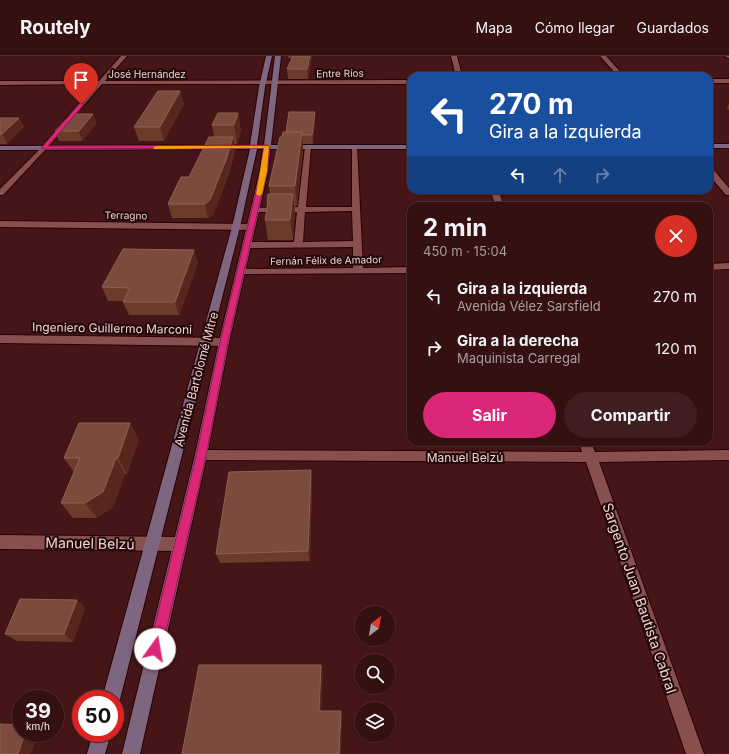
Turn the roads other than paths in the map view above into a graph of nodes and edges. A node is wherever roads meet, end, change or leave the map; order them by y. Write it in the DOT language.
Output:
graph roads {
  1 [pos="124,56"];
  2 [pos="268,56"];
  3 [pos="278,56"];
  4 [pos="454,56"];
  5 [pos="603,56"];
  6 [pos="459,72"];
  7 [pos="617,72"];
  8 [pos="713,81"];
  9 [pos="729,81"];
  10 [pos="100,82"];
  11 [pos="407,82"];
  12 [pos="0,83"];
  13 [pos="269,83"];
  14 [pos="713,146"];
  15 [pos="729,146"];
  16 [pos="254,147"];
  17 [pos="267,147"];
  18 [pos="308,147"];
  19 [pos="355,147"];
  20 [pos="407,147"];
  21 [pos="0,148"];
  22 [pos="44,148"];
  23 [pos="713,175"];
  24 [pos="0,193"];
  25 [pos="729,193"];
  26 [pos="356,209"];
  27 [pos="256,210"];
  28 [pos="302,210"];
  29 [pos="0,224"];
  30 [pos="236,227"];
  31 [pos="251,227"];
  32 [pos="357,244"];
  33 [pos="246,245"];
  34 [pos="298,245"];
  35 [pos="713,266"];
  36 [pos="729,266"];
  37 [pos="358,270"];
  38 [pos="407,270"];
  39 [pos="242,272"];
  40 [pos="0,339"];
  41 [pos="206,342"];
  42 [pos="224,342"];
  43 [pos="586,446"];
  44 [pos="729,455"];
  45 [pos="201,456"];
  46 [pos="590,457"];
  47 [pos="0,542"];
  48 [pos="153,544"];
  49 [pos="179,544"];
  50 [pos="113,690"];
  51 [pos="99,742"];
  52 [pos="96,754"];
  53 [pos="131,754"];
  54 [pos="695,754"];
  1 -- 10 [label="street"];
  2 -- 13 [label="main road, Avenida Bartolomé Mitre"];
  3 -- 13 [label="main road, Avenida Bartolomé Mitre"];
  4 -- 6 [label="street"];
  5 -- 7 [label="street"];
  8 -- 9 [label="street"];
  10 -- 12 [label="street, José Hernández"];
  10 -- 13 [label="street, José Hernández"];
  10 -- 22 [label="street"];
  11 -- 13 [label="street, Entre Ríos"];
  13 -- 16 [label="main road, Avenida Bartolomé Mitre"];
  13 -- 17 [label="main road, Avenida Bartolomé Mitre"];
  14 -- 15 [label="main road"];
  16 -- 17 [label="main road"];
  16 -- 22 [label="main road"];
  16 -- 30 [label="main road, Avenida Bartolomé Mitre"];
  17 -- 18 [label="main road"];
  17 -- 27 [label="main road, Avenida Bartolomé Mitre"];
  18 -- 19 [label="main road"];
  18 -- 28 [label="street"];
  19 -- 20 [label="main road"];
  19 -- 26 [label="street"];
  21 -- 22 [label="main road"];
  22 -- 24 [label="street"];
  23 -- 25 [label="street"];
  26 -- 28 [label="street"];
  26 -- 32 [label="street"];
  27 -- 28 [label="street"];
  27 -- 31 [label="main road, Avenida Bartolomé Mitre"];
  28 -- 34 [label="street"];
  29 -- 30 [label="street, Terragno"];
  30 -- 31 [label="street, Terragno"];
  30 -- 41 [label="main road, Avenida Bartolomé Mitre"];
  31 -- 33 [label="main road, Avenida Bartolomé Mitre"];
  32 -- 34 [label="street"];
  32 -- 37 [label="street"];
  33 -- 34 [label="street"];
  33 -- 39 [label="main road, Avenida Bartolomé Mitre"];
  35 -- 36 [label="street"];
  37 -- 38 [label="street, Fernán Félix de Amador"];
  37 -- 39 [label="street, Fernán Félix de Amador"];
  39 -- 42 [label="main road, Avenida Bartolomé Mitre"];
  40 -- 41 [label="street, Ingeniero Guillermo Marconi"];
  41 -- 42 [label="street, Ingeniero Guillermo Marconi"];
  41 -- 48 [label="main road, Avenida Bartolomé Mitre"];
  42 -- 45 [label="main road, Avenida Bartolomé Mitre"];
  43 -- 46 [label="street, Sargento Juan Bautista Cabral"];
  44 -- 46 [label="street, Manuel Belzú"];
  45 -- 46 [label="street, Manuel Belzú"];
  45 -- 49 [label="main road, Avenida Bartolomé Mitre"];
  46 -- 54 [label="street, Sargento Juan Bautista Cabral"];
  47 -- 48 [label="street, Manuel Belzú"];
  48 -- 49 [label="street, Manuel Belzú"];
  48 -- 50 [label="main road, Avenida Bartolomé Mitre"];
  49 -- 53 [label="main road, Avenida Bartolomé Mitre"];
  51 -- 52 [label="main road"];
}
